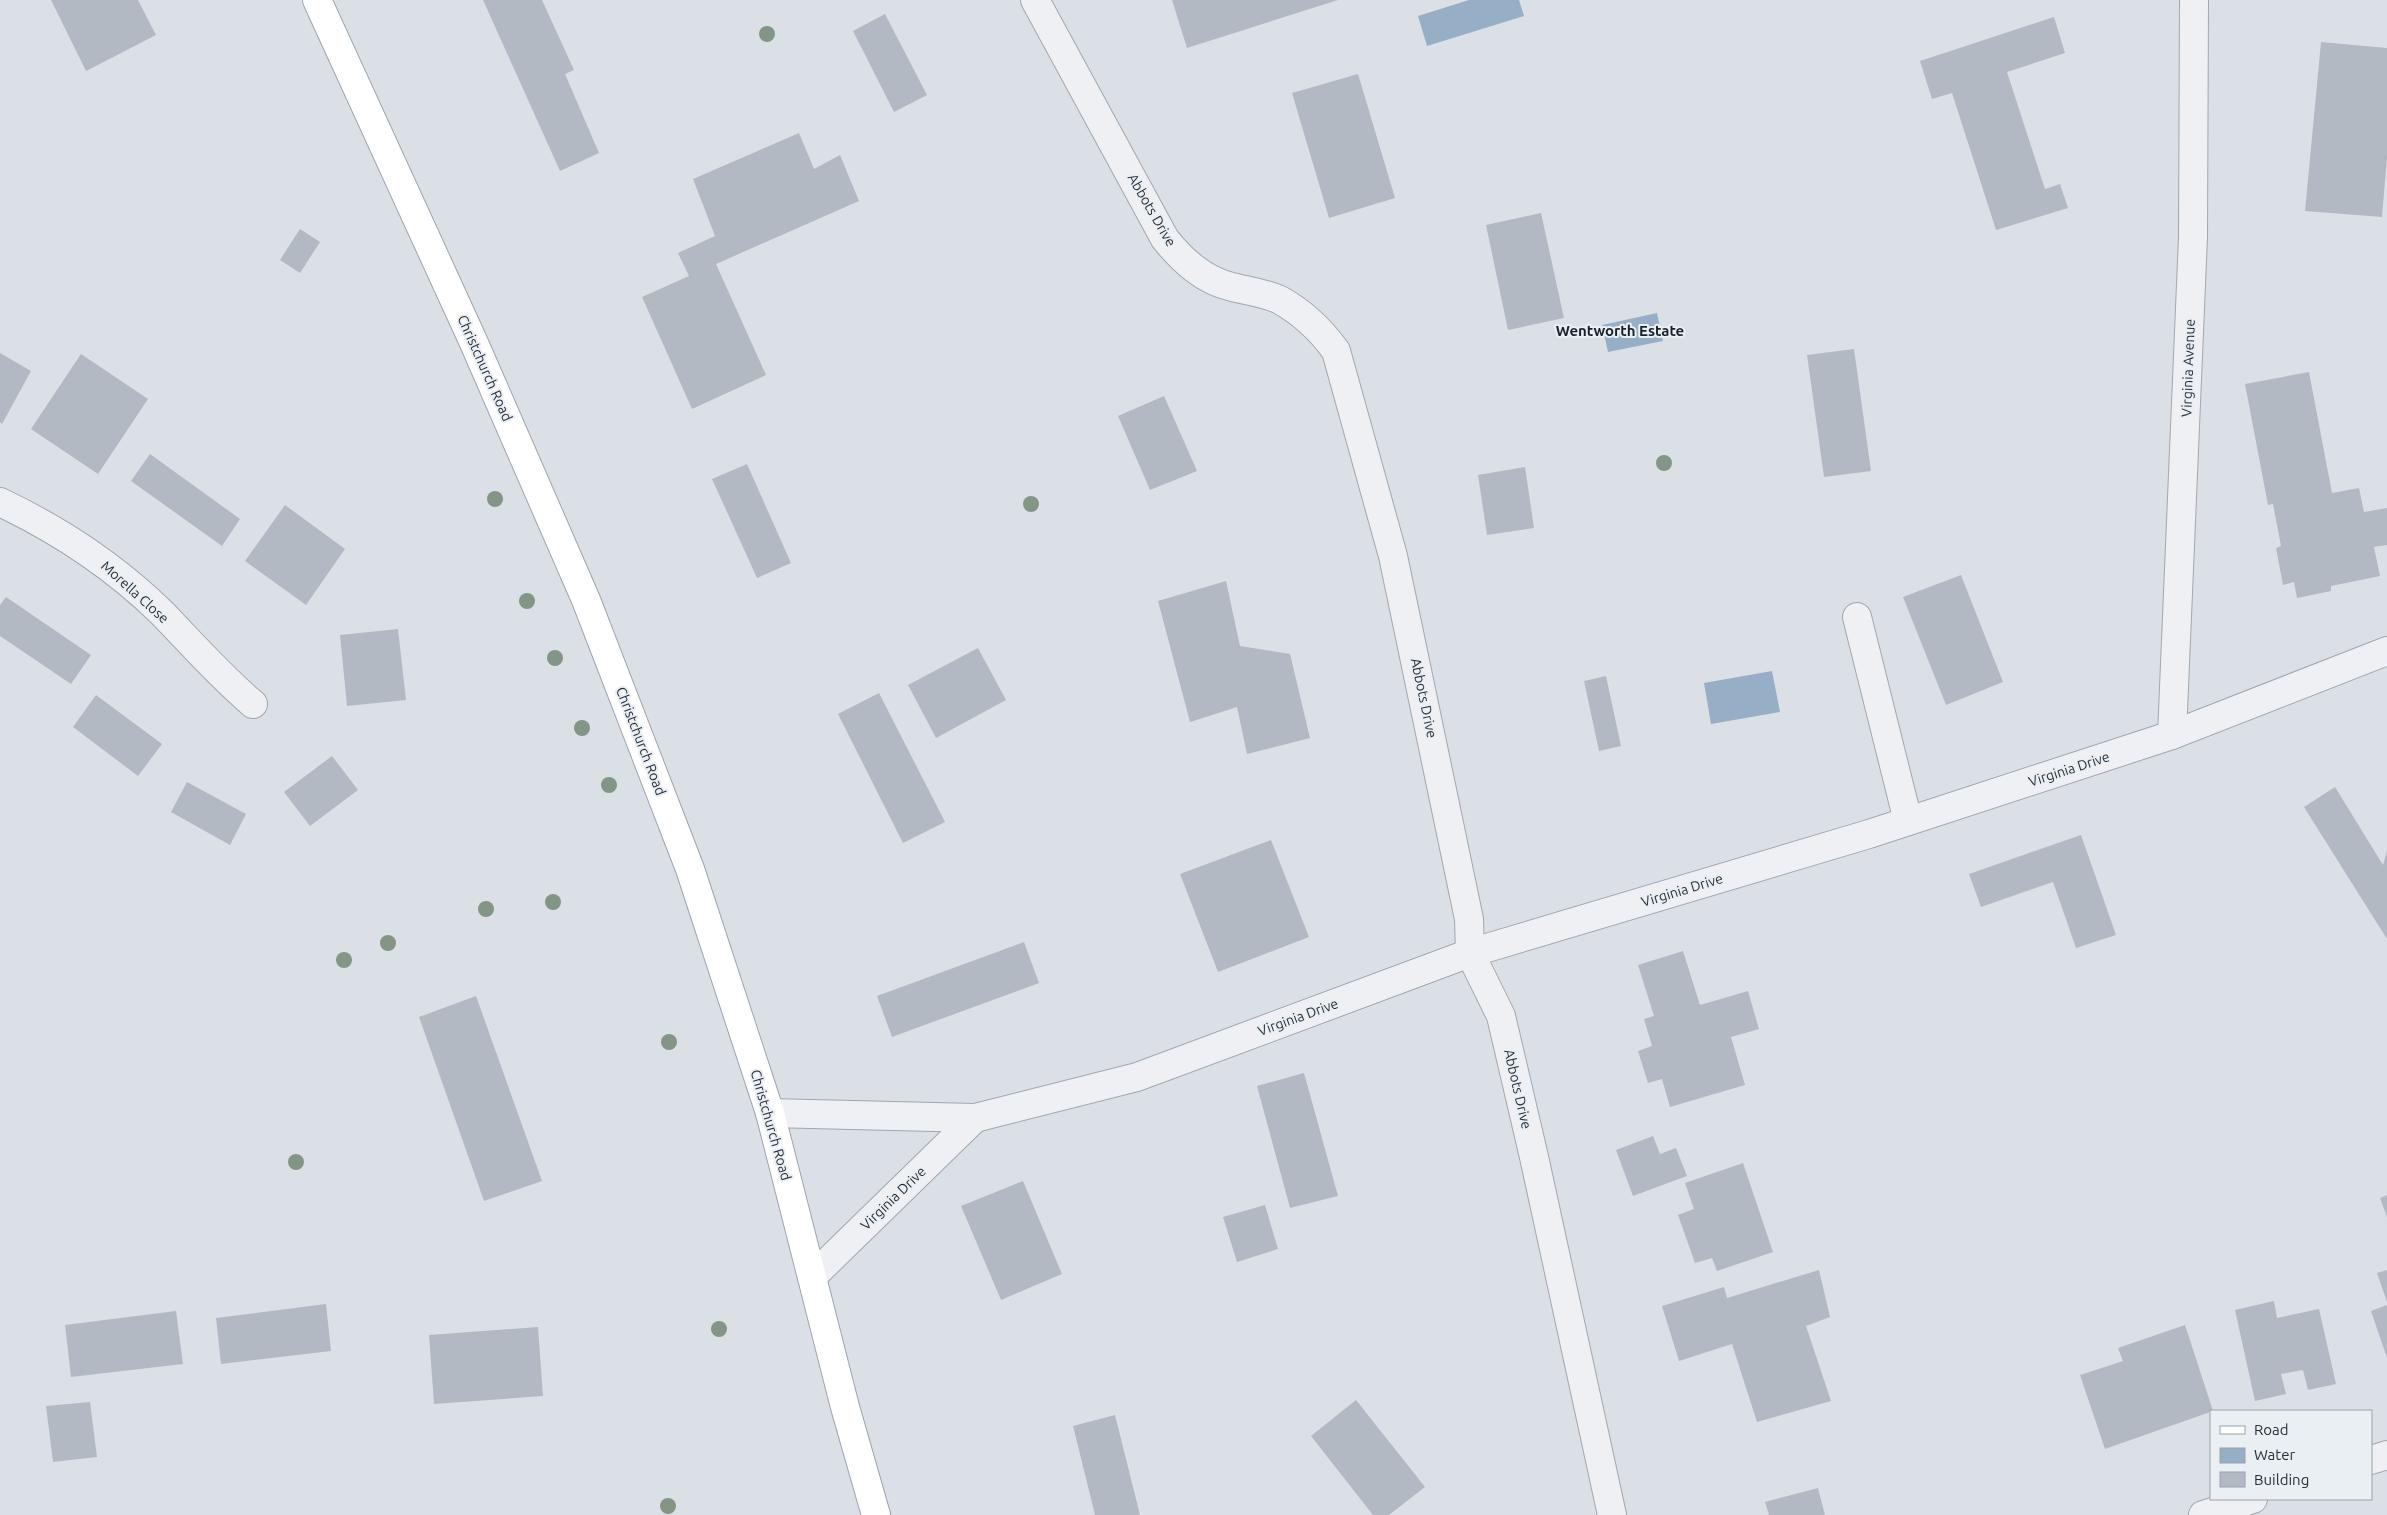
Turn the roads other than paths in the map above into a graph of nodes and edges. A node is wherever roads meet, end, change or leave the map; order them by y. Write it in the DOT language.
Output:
graph roads {
  1 [pos="316,0"];
  2 [pos="1035,0"];
  3 [pos="2194,0"];
  4 [pos="0,502"];
  5 [pos="1857,617"];
  6 [pos="2387,651"];
  7 [pos="253,704"];
  8 [pos="2172,735"];
  9 [pos="1908,821"];
  10 [pos="1470,953"];
  11 [pos="770,1113"];
  12 [pos="975,1118"];
  13 [pos="812,1277"];
  14 [pos="2387,1454"];
  15 [pos="2372,1460"];
  16 [pos="2250,1500"];
  17 [pos="876,1515"];
  18 [pos="1612,1515"];
  19 [pos="2203,1515"];
  1 -- 11 [label="main road, Christchurch Road"];
  2 -- 10 [label="street, Abbots Drive"];
  3 -- 8 [label="street, Virginia Avenue"];
  4 -- 7 [label="street, Morella Close"];
  5 -- 9 [label="street"];
  6 -- 8 [label="street, Virginia Drive"];
  8 -- 9 [label="street, Virginia Drive"];
  9 -- 10 [label="street, Virginia Drive"];
  10 -- 12 [label="street, Virginia Drive"];
  10 -- 18 [label="street, Abbots Drive"];
  11 -- 12 [label="street, Virginia Drive"];
  11 -- 13 [label="main road, Christchurch Road"];
  12 -- 13 [label="street, Virginia Drive"];
  13 -- 17 [label="main road, Christchurch Road"];
  14 -- 15 [label="street"];
  16 -- 19 [label="street"];
}
